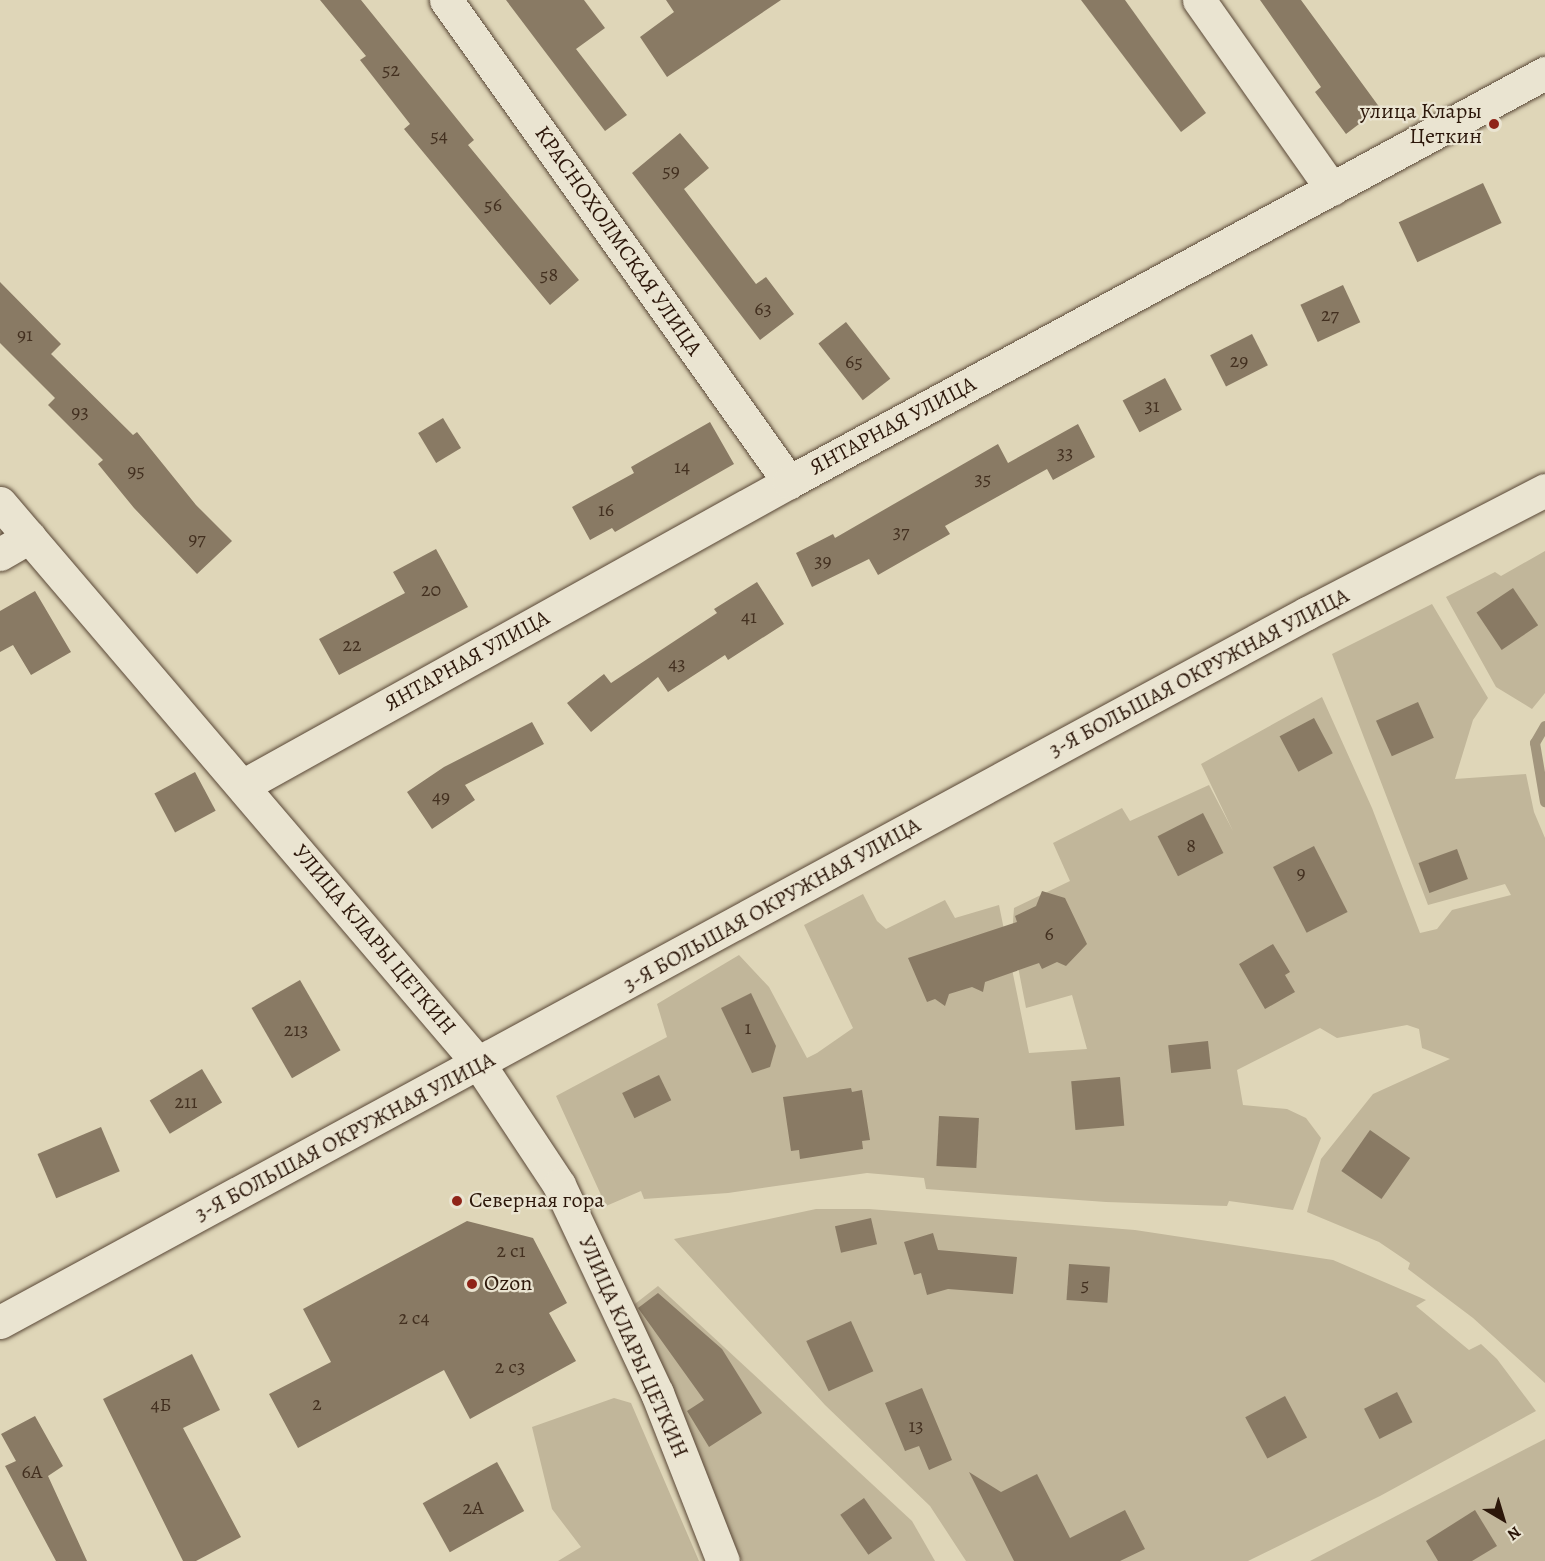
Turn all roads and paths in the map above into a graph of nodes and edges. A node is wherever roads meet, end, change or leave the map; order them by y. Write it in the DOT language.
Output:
graph roads {
  1 [pos="446,0"];
  2 [pos="1199,0"];
  3 [pos="1545,73"];
  4 [pos="1332,189"];
  5 [pos="789,482"];
  6 [pos="1545,490"];
  7 [pos="0,503"];
  8 [pos="30,537"];
  9 [pos="0,554"];
  10 [pos="244,785"];
  11 [pos="478,1064"];
  12 [pos="0,1322"];
  13 [pos="723,1561"];
  1 -- 5 [label="street, КРАСНОХОЛМСКАЯ УЛИЦА"];
  2 -- 4 [label="street"];
  3 -- 4 [label="street, ЯНТАРНАЯ УЛИЦА"];
  4 -- 5 [label="street, ЯНТАРНАЯ УЛИЦА"];
  5 -- 10 [label="street, ЯНТАРНАЯ УЛИЦА"];
  6 -- 11 [label="street, 3-Я БОЛЬШАЯ ОКРУЖНАЯ УЛИЦА"];
  7 -- 8 [label="street, УЛИЦА КЛАРЫ ЦЕТКИН"];
  8 -- 9 [label="street"];
  8 -- 10 [label="street, УЛИЦА КЛАРЫ ЦЕТКИН"];
  10 -- 11 [label="street, УЛИЦА КЛАРЫ ЦЕТКИН"];
  11 -- 12 [label="street, 3-Я БОЛЬШАЯ ОКРУЖНАЯ УЛИЦА"];
  11 -- 13 [label="street, УЛИЦА КЛАРЫ ЦЕТКИН"];
}
